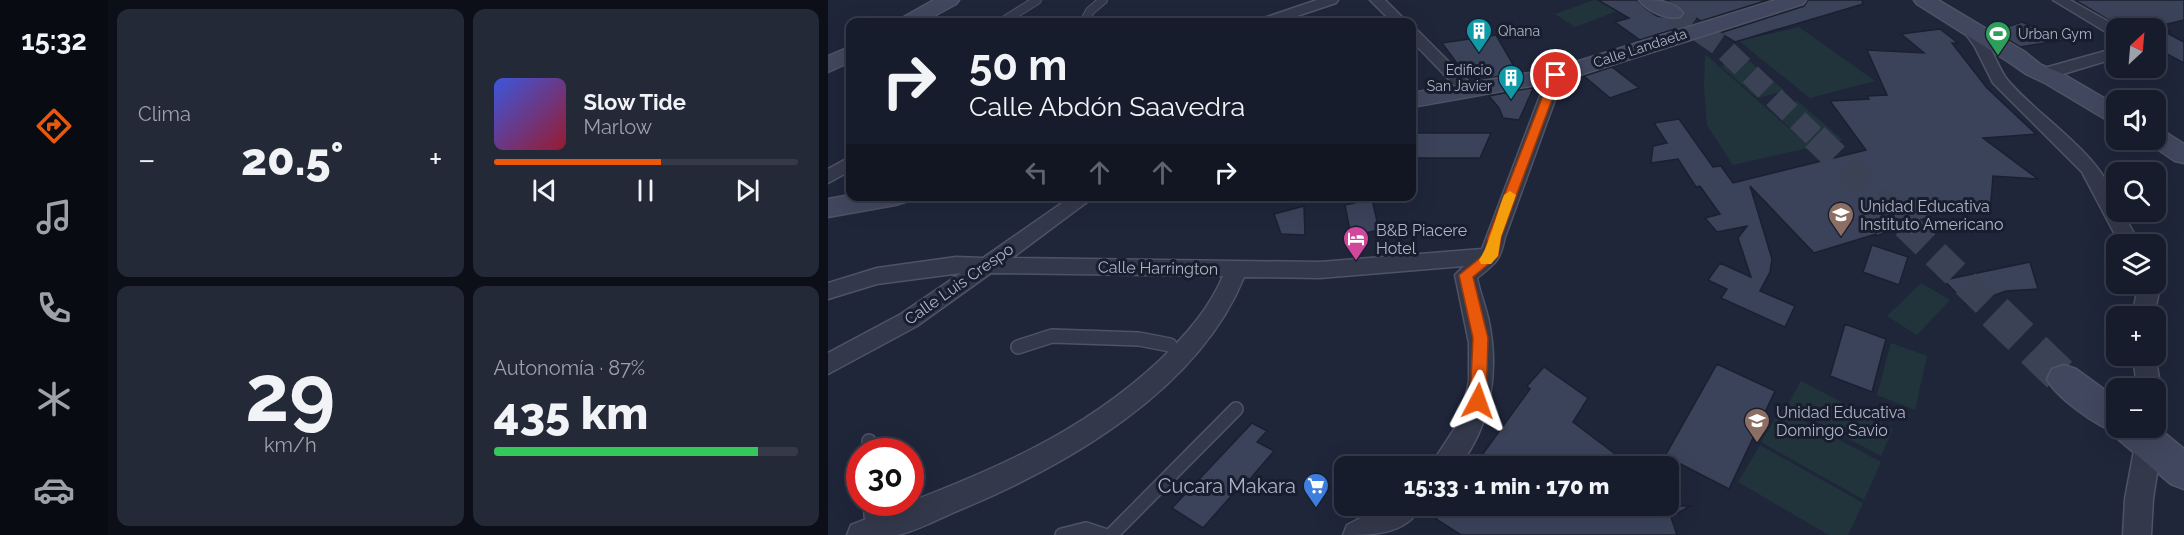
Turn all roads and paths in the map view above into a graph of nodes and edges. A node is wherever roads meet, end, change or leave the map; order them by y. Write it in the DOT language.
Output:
graph roads {
  1 [pos="949,0"];
  2 [pos="1037,0"];
  3 [pos="1103,0"];
  4 [pos="1331,0"];
  5 [pos="1377,0"];
  6 [pos="1649,0"];
  7 [pos="1796,0"];
  8 [pos="1924,0"];
  9 [pos="2060,0"];
  10 [pos="1282,1"];
  11 [pos="1297,11"];
  12 [pos="1673,13"];
  13 [pos="916,18"];
  14 [pos="1008,18"];
  15 [pos="1086,18"];
  16 [pos="1277,18"];
  17 [pos="1396,18"];
  18 [pos="1967,26"];
  19 [pos="2106,26"];
  20 [pos="1416,37"];
  21 [pos="846,56"];
  22 [pos="2106,57"];
  23 [pos="828,65"];
  24 [pos="1556,75"];
  25 [pos="2052,76"];
  26 [pos="1467,89"];
  27 [pos="1416,99"];
  28 [pos="2106,109"];
  29 [pos="846,166"];
  30 [pos="828,177"];
  31 [pos="867,201"];
  32 [pos="1079,201"];
  33 [pos="828,208"];
  34 [pos="2125,234"];
  35 [pos="1491,256"];
  36 [pos="985,266"];
  37 [pos="1237,269"];
  38 [pos="828,291"];
  39 [pos="1170,345"];
  40 [pos="1018,347"];
  41 [pos="828,364"];
  42 [pos="2064,379"];
  43 [pos="1236,409"];
  44 [pos="2106,410"];
  45 [pos="2144,438"];
  46 [pos="2150,438"];
  47 [pos="1452,456"];
  48 [pos="2184,472"];
  49 [pos="1392,516"];
  50 [pos="868,518"];
  51 [pos="1062,535"];
  52 [pos="1104,535"];
  53 [pos="1111,535"];
  54 [pos="1357,535"];
  55 [pos="2137,535"];
  1 -- 13 [label="main road"];
  2 -- 14 [label="lane"];
  3 -- 15 [label="lane"];
  4 -- 11 [label="street"];
  5 -- 17 [label="street"];
  6 -- 12 [label="main road"];
  7 -- 24 [label="main road, Calle Landaeta"];
  8 -- 18 [label="main road"];
  9 -- 19 [label="street"];
  10 -- 11 [label="street"];
  11 -- 16 [label="street"];
  18 -- 25 [label="main road"];
  18 -- 34 [label="street"];
  20 -- 26 [label="street"];
  21 -- 23 [label="main road"];
  22 -- 25 [label="street"];
  24 -- 26 [label="main road, Calle Landaeta"];
  24 -- 35 [label="street"];
  25 -- 28 [label="main road"];
  26 -- 27 [label="main road, Calle Landaeta"];
  29 -- 30 [label="street"];
  31 -- 33 [label="main road"];
  32 -- 36 [label="street, Calle Luis Crespo"];
  35 -- 37 [label="street, Calle Harrington"];
  35 -- 47 [label="street"];
  36 -- 37 [label="street, Calle Harrington"];
  36 -- 38 [label="street, Calle Harrington"];
  36 -- 41 [label="street, Calle Luis Crespo"];
  37 -- 50 [label="street"];
  39 -- 40 [label="lane"];
  42 -- 44 [label="main road"];
  43 -- 53 [label="lane"];
  45 -- 55 [label="street"];
  46 -- 48 [label="main road"];
  49 -- 54 [label="street"];
  51 -- 52 [label="lane"];
}
